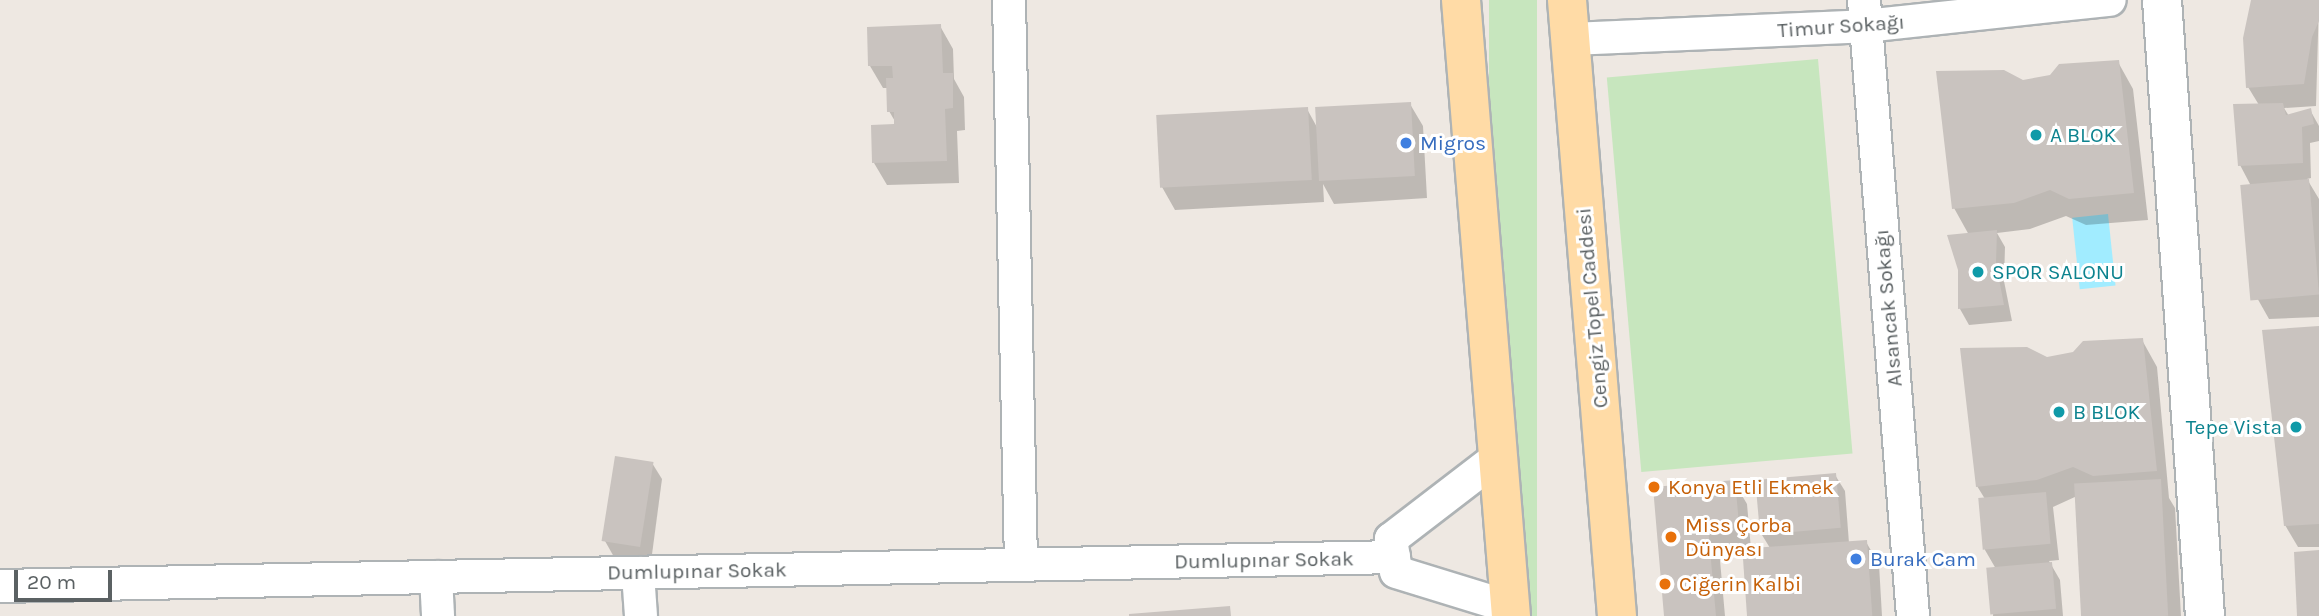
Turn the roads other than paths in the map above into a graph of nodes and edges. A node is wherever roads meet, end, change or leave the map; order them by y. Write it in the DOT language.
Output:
graph roads {
  1 [pos="1009,0"];
  2 [pos="1461,0"];
  3 [pos="1567,0"];
  4 [pos="2110,0"];
  5 [pos="2162,0"];
  6 [pos="1864,13"];
  7 [pos="1571,40"];
  8 [pos="1498,457"];
  9 [pos="1394,557"];
  10 [pos="1021,565"];
  11 [pos="638,573"];
  12 [pos="436,577"];
  13 [pos="0,586"];
  14 [pos="1510,611"];
  15 [pos="438,616"];
  16 [pos="640,616"];
  17 [pos="1617,616"];
  18 [pos="1913,616"];
  19 [pos="2205,616"];
  1 -- 10 [label="street"];
  2 -- 8 [label="main road"];
  3 -- 7 [label="main road, Cengiz Topel Caddesi"];
  4 -- 6 [label="street, Timur Sokağı"];
  5 -- 19 [label="street"];
  6 -- 7 [label="street, Timur Sokağı"];
  6 -- 18 [label="street, Alsancak Sokağı"];
  7 -- 17 [label="main road, Cengiz Topel Caddesi"];
  8 -- 9 [label="street"];
  8 -- 14 [label="main road"];
  9 -- 10 [label="street, Dumlupınar Sokak"];
  9 -- 14 [label="street"];
  10 -- 11 [label="street, Dumlupınar Sokak"];
  11 -- 12 [label="street, Dumlupınar Sokak"];
  11 -- 16 [label="street"];
  12 -- 13 [label="street, Dumlupınar Sokak"];
  12 -- 15 [label="street"];
}
